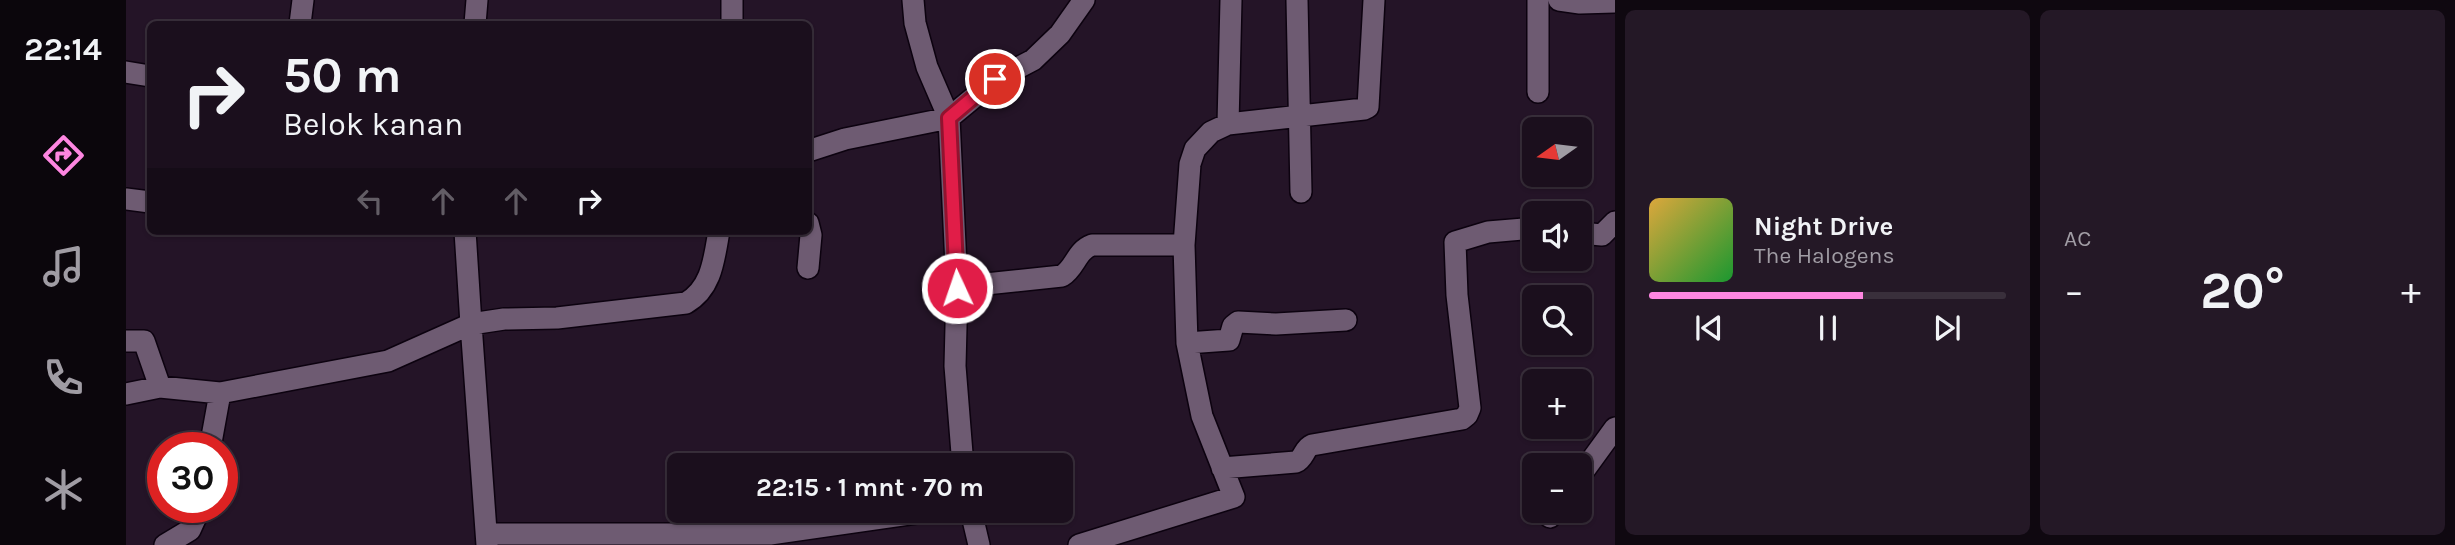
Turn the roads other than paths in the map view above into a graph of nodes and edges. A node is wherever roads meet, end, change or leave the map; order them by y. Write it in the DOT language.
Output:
graph roads {
  1 [pos="303,0"];
  2 [pos="477,0"];
  3 [pos="732,0"];
  4 [pos="914,0"];
  5 [pos="1084,0"];
  6 [pos="1231,0"];
  7 [pos="1297,0"];
  8 [pos="1374,0"];
  9 [pos="1538,0"];
  10 [pos="1559,0"];
  11 [pos="1615,2"];
  12 [pos="300,21"];
  13 [pos="475,21"];
  14 [pos="732,21"];
  15 [pos="126,72"];
  16 [pos="147,76"];
  17 [pos="1538,92"];
  18 [pos="1299,115"];
  19 [pos="949,118"];
  20 [pos="1228,124"];
  21 [pos="812,150"];
  22 [pos="1301,192"];
  23 [pos="126,199"];
  24 [pos="147,202"];
  25 [pos="1615,222"];
  26 [pos="1522,229"];
  27 [pos="1592,234"];
  28 [pos="465,235"];
  29 [pos="718,235"];
  30 [pos="811,235"];
  31 [pos="1184,245"];
  32 [pos="808,268"];
  33 [pos="957,288"];
  34 [pos="1346,320"];
  35 [pos="471,324"];
  36 [pos="126,341"];
  37 [pos="1187,343"];
  38 [pos="160,387"];
  39 [pos="220,393"];
  40 [pos="126,394"];
  41 [pos="1615,428"];
  42 [pos="213,432"];
  43 [pos="962,453"];
  44 [pos="1592,460"];
  45 [pos="1222,468"];
  46 [pos="194,523"];
  47 [pos="873,523"];
  48 [pos="974,523"];
  49 [pos="806,537"];
  50 [pos="487,540"];
  51 [pos="165,545"];
  52 [pos="979,545"];
  53 [pos="1079,545"];
  1 -- 12 [label="street"];
  2 -- 13 [label="street"];
  3 -- 14 [label="street"];
  4 -- 19 [label="street"];
  5 -- 19 [label="street"];
  6 -- 20 [label="street"];
  7 -- 18 [label="street"];
  8 -- 18 [label="street"];
  9 -- 17 [label="street"];
  10 -- 11 [label="street"];
  15 -- 16 [label="street"];
  18 -- 20 [label="street"];
  18 -- 22 [label="street"];
  19 -- 21 [label="street"];
  19 -- 33 [label="street"];
  20 -- 31 [label="street"];
  23 -- 24 [label="street"];
  25 -- 27 [label="street"];
  26 -- 45 [label="street"];
  28 -- 35 [label="street"];
  29 -- 35 [label="street"];
  30 -- 32 [label="street"];
  31 -- 33 [label="street"];
  31 -- 37 [label="street"];
  33 -- 43 [label="street"];
  34 -- 37 [label="street"];
  35 -- 39 [label="street"];
  35 -- 50 [label="street"];
  36 -- 38 [label="street"];
  37 -- 45 [label="street"];
  38 -- 39 [label="street"];
  38 -- 40 [label="street"];
  39 -- 42 [label="street"];
  41 -- 44 [label="street"];
  45 -- 53 [label="street"];
  46 -- 51 [label="street"];
  47 -- 49 [label="street"];
  48 -- 52 [label="street"];
  49 -- 50 [label="street"];
}
